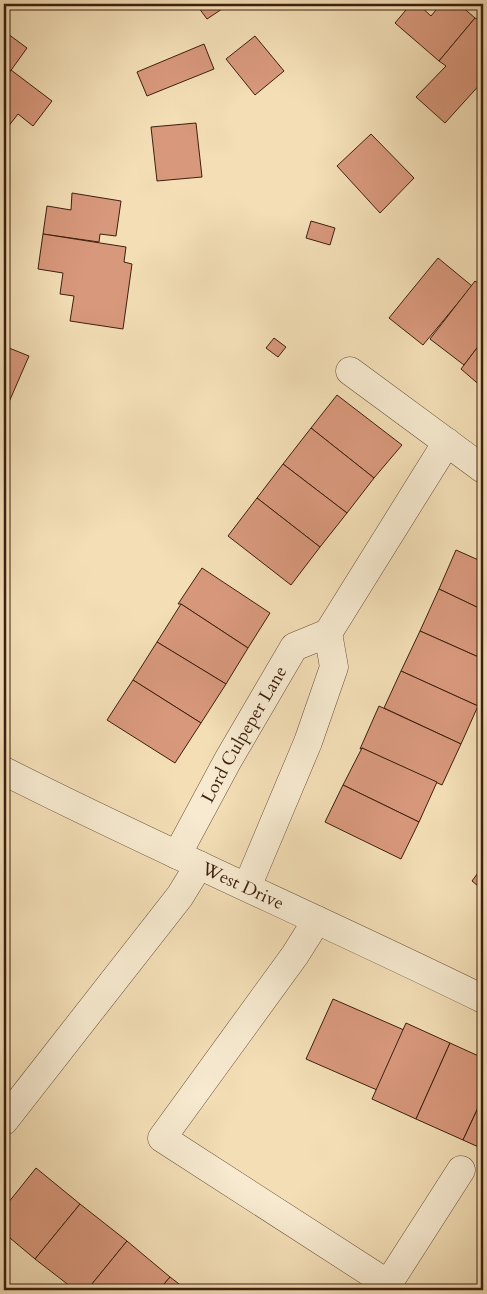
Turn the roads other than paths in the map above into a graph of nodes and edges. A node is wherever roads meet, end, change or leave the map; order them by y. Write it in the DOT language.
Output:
graph roads {
  1 [pos="350,371"];
  2 [pos="447,442"];
  3 [pos="483,469"];
  4 [pos="328,634"];
  5 [pos="4,771"];
  6 [pos="188,860"];
  7 [pos="248,887"];
  8 [pos="317,920"];
  9 [pos="483,999"];
  10 [pos="4,1121"];
  11 [pos="462,1170"];
  1 -- 2 [label="street"];
  2 -- 3 [label="street"];
  2 -- 4 [label="street"];
  4 -- 6 [label="street, Lord Culpeper Lane"];
  4 -- 7 [label="street"];
  5 -- 6 [label="street, West Drive"];
  6 -- 7 [label="street, West Drive"];
  6 -- 10 [label="street, Lord Culpeper Lane"];
  7 -- 8 [label="street, West Drive"];
  8 -- 9 [label="street, West Drive"];
  8 -- 11 [label="street"];
}
